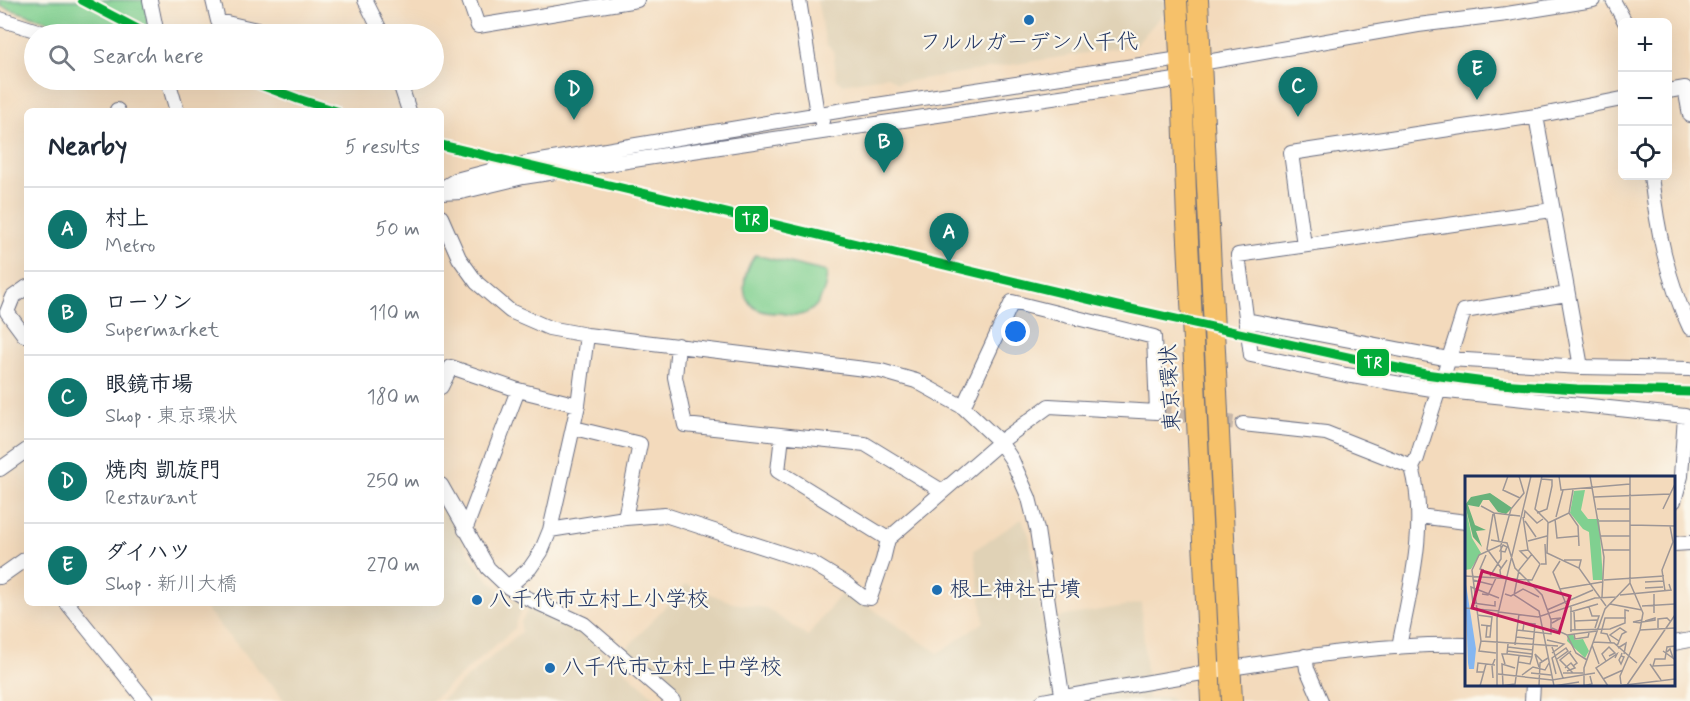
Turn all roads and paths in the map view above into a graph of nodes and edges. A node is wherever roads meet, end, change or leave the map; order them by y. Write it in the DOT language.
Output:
graph roads {
  1 [pos="150,0"];
  2 [pos="213,0"];
  3 [pos="365,0"];
  4 [pos="469,0"];
  5 [pos="637,0"];
  6 [pos="799,0"];
  7 [pos="1177,0"];
  8 [pos="1198,0"];
  9 [pos="1593,0"];
  10 [pos="1613,0"];
  11 [pos="1623,18"];
  12 [pos="0,19"];
  13 [pos="155,24"];
  14 [pos="231,24"];
  15 [pos="375,24"];
  16 [pos="24,26"];
  17 [pos="1180,59"];
  18 [pos="1201,63"];
  19 [pos="1182,79"];
  20 [pos="171,90"];
  21 [pos="402,90"];
  22 [pos="1672,90"];
  23 [pos="1618,100"];
  24 [pos="176,108"];
  25 [pos="408,108"];
  26 [pos="818,114"];
  27 [pos="1690,115"];
  28 [pos="1536,116"];
  29 [pos="821,133"];
  30 [pos="1651,180"];
  31 [pos="444,189"];
  32 [pos="444,191"];
  33 [pos="1552,210"];
  34 [pos="444,224"];
  35 [pos="1304,245"];
  36 [pos="24,289"];
  37 [pos="1567,294"];
  38 [pos="1246,320"];
  39 [pos="1690,328"];
  40 [pos="24,335"];
  41 [pos="586,335"];
  42 [pos="678,345"];
  43 [pos="1449,359"];
  44 [pos="1581,367"];
  45 [pos="1690,369"];
  46 [pos="444,381"];
  47 [pos="518,390"];
  48 [pos="1438,390"];
  49 [pos="578,405"];
  50 [pos="963,407"];
  51 [pos="1243,424"];
  52 [pos="573,428"];
  53 [pos="782,436"];
  54 [pos="1000,442"];
  55 [pos="24,452"];
  56 [pos="1412,467"];
  57 [pos="0,469"];
  58 [pos="444,491"];
  59 [pos="942,491"];
  60 [pos="1675,498"];
  61 [pos="1419,516"];
  62 [pos="625,518"];
  63 [pos="1465,522"];
  64 [pos="465,530"];
  65 [pos="550,530"];
  66 [pos="888,539"];
  67 [pos="1690,543"];
  68 [pos="1675,544"];
  69 [pos="24,560"];
  70 [pos="0,577"];
  71 [pos="508,587"];
  72 [pos="69,606"];
  73 [pos="1690,640"];
  74 [pos="1675,643"];
  75 [pos="1465,645"];
  76 [pos="1399,647"];
  77 [pos="1305,656"];
  78 [pos="1230,669"];
  79 [pos="1210,672"];
  80 [pos="1533,686"];
  81 [pos="1063,699"];
  82 [pos="146,701"];
  83 [pos="673,701"];
  84 [pos="1043,701"];
  85 [pos="1210,701"];
  86 [pos="1232,701"];
  87 [pos="1321,701"];
  88 [pos="1532,701"];
  1 -- 13 [label="street"];
  2 -- 14 [label="street"];
  3 -- 15 [label="street"];
  4 -- 5 [label="street"];
  6 -- 26 [label="street"];
  7 -- 17 [label="highway, 東京環状"];
  8 -- 18 [label="highway, 東京環状"];
  9 -- 18 [label="street"];
  10 -- 11 [label="street"];
  12 -- 16 [label="street"];
  17 -- 18 [label="street"];
  17 -- 19 [label="highway, 東京環状"];
  17 -- 26 [label="street"];
  18 -- 19 [label="street"];
  18 -- 78 [label="highway, 東京環状"];
  19 -- 29 [label="street"];
  19 -- 79 [label="highway, 東京環状"];
  20 -- 24 [label="street"];
  21 -- 25 [label="street"];
  22 -- 27 [label="street"];
  23 -- 28 [label="street"];
  26 -- 29 [label="street"];
  26 -- 31 [label="street"];
  28 -- 33 [label="street"];
  28 -- 35 [label="street"];
  29 -- 32 [label="street"];
  30 -- 39 [label="street"];
  33 -- 35 [label="street"];
  33 -- 37 [label="street"];
  34 -- 41 [label="street"];
  35 -- 38 [label="street"];
  36 -- 40 [label="street"];
  37 -- 43 [label="street"];
  37 -- 44 [label="street"];
  38 -- 43 [label="street"];
  38 -- 48 [label="street"];
  41 -- 42 [label="street"];
  41 -- 49 [label="street"];
  42 -- 50 [label="street"];
  42 -- 53 [label="street"];
  43 -- 44 [label="street"];
  43 -- 48 [label="street"];
  44 -- 45 [label="street"];
  46 -- 47 [label="street"];
  47 -- 49 [label="street"];
  47 -- 64 [label="street"];
  48 -- 56 [label="street"];
  48 -- 60 [label="street"];
  49 -- 52 [label="street"];
  50 -- 54 [label="street"];
  50 -- 54 [label="street"];
  51 -- 56 [label="street"];
  52 -- 62 [label="street"];
  52 -- 65 [label="street"];
  53 -- 59 [label="street"];
  53 -- 66 [label="street"];
  54 -- 59 [label="street"];
  54 -- 81 [label="street"];
  55 -- 57 [label="street"];
  56 -- 61 [label="street"];
  58 -- 64 [label="street"];
  59 -- 66 [label="street"];
  61 -- 63 [label="street"];
  61 -- 76 [label="street"];
  62 -- 65 [label="street"];
  62 -- 66 [label="street"];
  64 -- 71 [label="street"];
  65 -- 71 [label="street"];
  67 -- 68 [label="street"];
  69 -- 70 [label="street"];
  71 -- 83 [label="street"];
  72 -- 82 [label="street"];
  73 -- 74 [label="street"];
  75 -- 76 [label="street"];
  76 -- 77 [label="street"];
  77 -- 78 [label="street"];
  77 -- 87 [label="street"];
  78 -- 79 [label="street"];
  78 -- 86 [label="highway, 東京環状"];
  79 -- 81 [label="street"];
  79 -- 85 [label="highway, 東京環状"];
  80 -- 88 [label="street"];
  81 -- 84 [label="street"];
}
